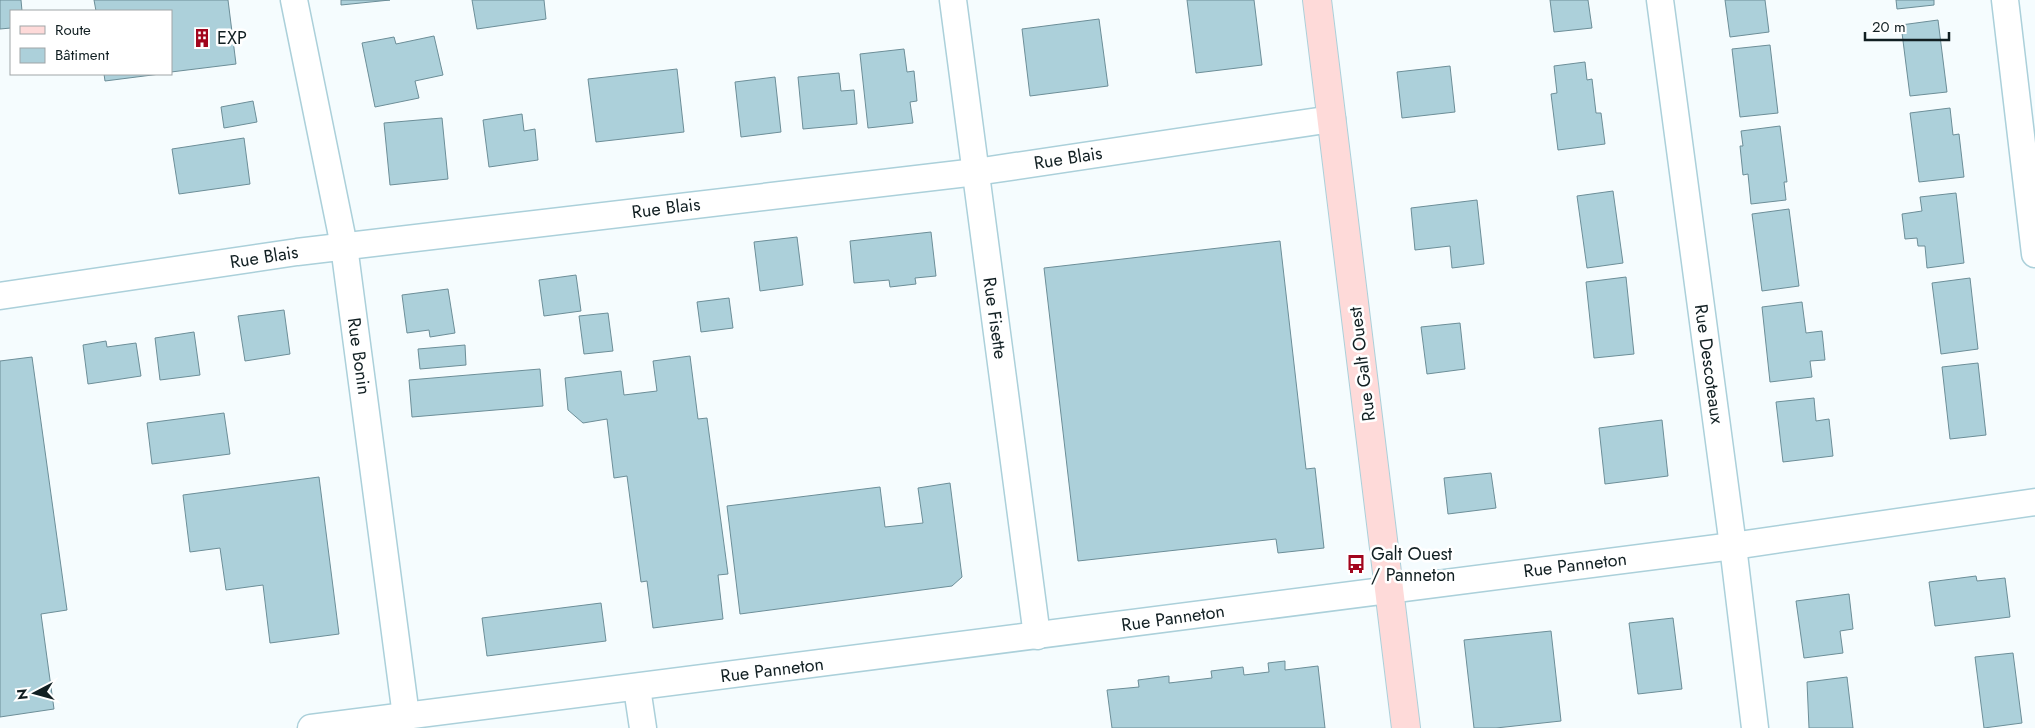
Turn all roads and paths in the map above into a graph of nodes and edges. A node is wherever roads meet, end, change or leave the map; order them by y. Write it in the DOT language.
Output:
graph roads {
  1 [pos="294,0"];
  2 [pos="953,0"];
  3 [pos="1317,0"];
  4 [pos="1660,0"];
  5 [pos="2005,0"];
  6 [pos="1332,119"];
  7 [pos="976,172"];
  8 [pos="344,246"];
  9 [pos="2035,254"];
  10 [pos="0,296"];
  11 [pos="2035,502"];
  12 [pos="1733,546"];
  13 [pos="1389,588"];
  14 [pos="1037,636"];
  15 [pos="637,688"];
  16 [pos="406,716"];
  17 [pos="311,728"];
  18 [pos="643,728"];
  19 [pos="1406,728"];
  20 [pos="1755,728"];
  1 -- 8 [label="street, Rue Bonin"];
  2 -- 7 [label="street, Rue Fisette"];
  3 -- 6 [label="street, Rue Galt Ouest"];
  4 -- 12 [label="street, Rue Descoteaux"];
  5 -- 9 [label="street"];
  6 -- 7 [label="street, Rue Blais"];
  6 -- 13 [label="street, Rue Galt Ouest"];
  7 -- 8 [label="street, Rue Blais"];
  7 -- 14 [label="street, Rue Fisette"];
  8 -- 10 [label="street, Rue Blais"];
  8 -- 16 [label="street, Rue Bonin"];
  11 -- 12 [label="street, Rue Panneton"];
  12 -- 13 [label="street, Rue Panneton"];
  12 -- 20 [label="street, Rue Descoteaux"];
  13 -- 14 [label="street, Rue Panneton"];
  13 -- 19 [label="street, Rue Galt Ouest"];
  14 -- 15 [label="street, Rue Panneton"];
  15 -- 16 [label="street, Rue Panneton"];
  15 -- 18 [label="street"];
  16 -- 17 [label="street, Rue Panneton"];
}
